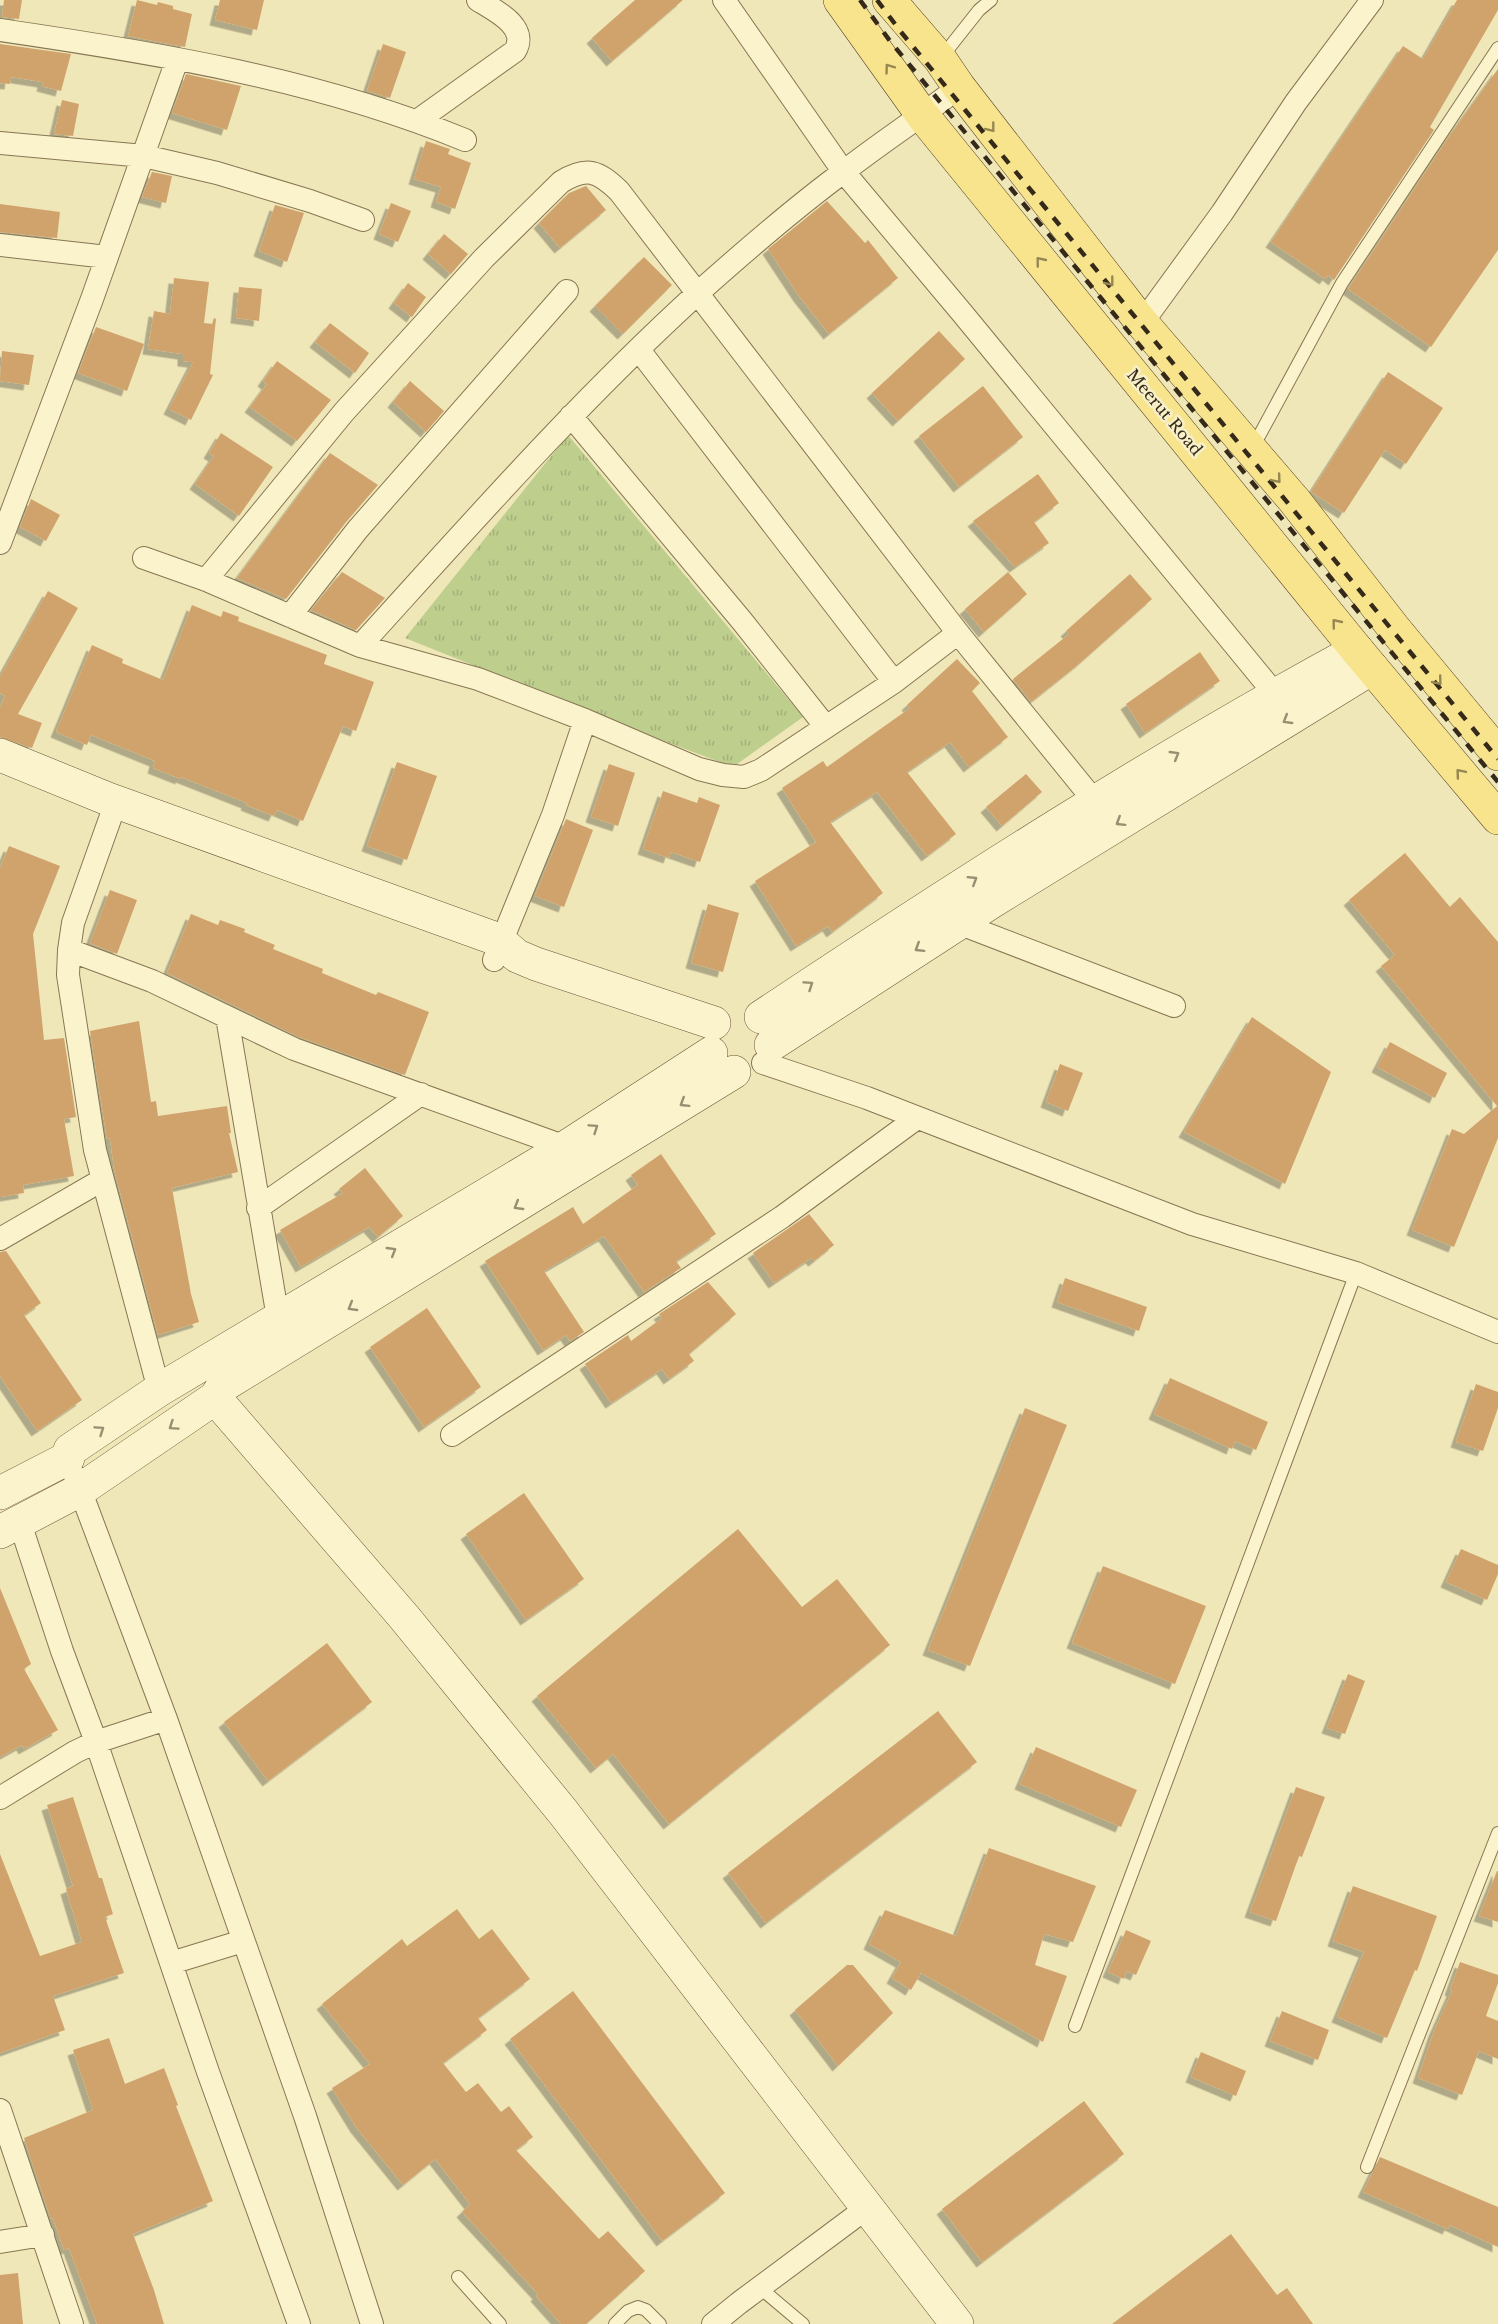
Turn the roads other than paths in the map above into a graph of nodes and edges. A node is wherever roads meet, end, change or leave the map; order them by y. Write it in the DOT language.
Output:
graph roads {
  1 [pos="478,0"];
  2 [pos="724,0"];
  3 [pos="840,0"];
  4 [pos="890,0"];
  5 [pos="991,0"];
  6 [pos="1372,0"];
  7 [pos="0,30"];
  8 [pos="1498,48"];
  9 [pos="940,59"];
  10 [pos="177,60"];
  11 [pos="959,87"];
  12 [pos="923,116"];
  13 [pos="417,121"];
  14 [pos="465,140"];
  15 [pos="0,143"];
  16 [pos="144,156"];
  17 [pos="843,171"];
  18 [pos="363,220"];
  19 [pos="0,245"];
  20 [pos="107,257"];
  21 [pos="567,291"];
  22 [pos="698,293"];
  23 [pos="1142,323"];
  24 [pos="639,350"];
  25 [pos="571,416"];
  26 [pos="1251,450"];
  27 [pos="0,543"];
  28 [pos="144,558"];
  29 [pos="206,580"];
  30 [pos="290,616"];
  31 [pos="958,633"];
  32 [pos="1401,636"];
  33 [pos="360,646"];
  34 [pos="1365,659"];
  35 [pos="894,682"];
  36 [pos="1297,692"];
  37 [pos="585,720"];
  38 [pos="826,727"];
  39 [pos="1498,754"];
  40 [pos="0,755"];
  41 [pos="0,773"];
  42 [pos="1096,803"];
  43 [pos="113,810"];
  44 [pos="1498,818"];
  45 [pos="958,923"];
  46 [pos="69,950"];
  47 [pos="504,953"];
  48 [pos="1174,1006"];
  49 [pos="227,1017"];
  50 [pos="742,1045"];
  51 [pos="421,1094"];
  52 [pos="917,1118"];
  53 [pos="566,1147"];
  54 [pos="102,1180"];
  55 [pos="258,1208"];
  56 [pos="0,1239"];
  57 [pos="1356,1273"];
  58 [pos="278,1318"];
  59 [pos="1498,1332"];
  60 [pos="159,1390"];
  61 [pos="215,1398"];
  62 [pos="452,1435"];
  63 [pos="68,1458"];
  64 [pos="80,1490"];
  65 [pos="0,1493"];
  66 [pos="9,1526"];
  67 [pos="166,1719"];
  68 [pos="96,1742"];
  69 [pos="0,1798"];
  70 [pos="1498,1833"];
  71 [pos="243,1941"];
  72 [pos="171,1963"];
  73 [pos="1075,2026"];
  74 [pos="0,2110"];
  75 [pos="1367,2167"];
  76 [pos="868,2207"];
  77 [pos="43,2235"];
  78 [pos="0,2242"];
  79 [pos="458,2277"];
  80 [pos="759,2287"];
  81 [pos="72,2324"];
  82 [pos="299,2324"];
  83 [pos="372,2324"];
  84 [pos="500,2324"];
  85 [pos="615,2324"];
  86 [pos="660,2324"];
  87 [pos="713,2324"];
  88 [pos="803,2324"];
  89 [pos="957,2324"];
  1 -- 13 [label="street"];
  2 -- 17 [label="street"];
  12 -- 3 [label="main road, Meerut Road, one-way"];
  4 -- 9 [label="main road"];
  5 -- 9 [label="lane"];
  6 -- 23 [label="street"];
  7 -- 10 [label="street"];
  8 -- 26 [label="lane"];
  9 -- 11 [label="main road"];
  10 -- 13 [label="street"];
  10 -- 16 [label="street"];
  11 -- 12 [label="street"];
  11 -- 23 [label="main road, one-way"];
  12 -- 17 [label="street"];
  34 -- 12 [label="main road, Meerut Road, one-way"];
  13 -- 14 [label="street"];
  15 -- 16 [label="street"];
  16 -- 18 [label="street"];
  16 -- 20 [label="street"];
  17 -- 22 [label="street"];
  17 -- 36 [label="street"];
  19 -- 20 [label="street"];
  20 -- 27 [label="street"];
  21 -- 30 [label="street"];
  22 -- 24 [label="street"];
  22 -- 29 [label="street"];
  22 -- 31 [label="street"];
  23 -- 26 [label="main road"];
  24 -- 25 [label="street"];
  24 -- 35 [label="street"];
  25 -- 33 [label="street"];
  25 -- 38 [label="street"];
  26 -- 32 [label="main road, one-way"];
  28 -- 29 [label="street"];
  29 -- 30 [label="street"];
  30 -- 33 [label="street"];
  31 -- 35 [label="street"];
  31 -- 42 [label="street"];
  32 -- 34 [label="main road"];
  32 -- 39 [label="main road, one-way"];
  33 -- 37 [label="street"];
  34 -- 36 [label="street"];
  44 -- 34 [label="main road, Meerut Road, one-way"];
  35 -- 38 [label="street"];
  42 -- 36 [label="street, one-way"];
  36 -- 45 [label="street, one-way"];
  37 -- 38 [label="street"];
  37 -- 47 [label="street"];
  40 -- 43 [label="street"];
  41 -- 43 [label="street"];
  50 -- 42 [label="street, one-way"];
  43 -- 46 [label="street"];
  43 -- 47 [label="street"];
  45 -- 48 [label="street"];
  45 -- 50 [label="street, one-way"];
  46 -- 49 [label="street"];
  46 -- 54 [label="street"];
  47 -- 50 [label="street"];
  49 -- 51 [label="street"];
  49 -- 55 [label="street"];
  50 -- 52 [label="street"];
  53 -- 50 [label="street, one-way"];
  50 -- 61 [label="street, one-way"];
  51 -- 53 [label="street"];
  51 -- 55 [label="street"];
  52 -- 57 [label="street"];
  52 -- 62 [label="street"];
  58 -- 53 [label="street, one-way"];
  54 -- 56 [label="street"];
  54 -- 60 [label="street"];
  55 -- 58 [label="street"];
  57 -- 59 [label="street"];
  57 -- 73 [label="lane"];
  58 -- 60 [label="street"];
  63 -- 60 [label="street, one-way"];
  61 -- 64 [label="street, one-way"];
  61 -- 76 [label="street"];
  63 -- 64 [label="street"];
  63 -- 65 [label="street"];
  64 -- 66 [label="street"];
  64 -- 67 [label="street"];
  66 -- 68 [label="street"];
  67 -- 68 [label="street"];
  67 -- 71 [label="street"];
  68 -- 69 [label="street"];
  68 -- 72 [label="street"];
  70 -- 75 [label="lane"];
  71 -- 72 [label="street"];
  71 -- 83 [label="street"];
  72 -- 82 [label="street"];
  74 -- 77 [label="street"];
  76 -- 80 [label="street"];
  76 -- 89 [label="street"];
  77 -- 78 [label="street"];
  77 -- 81 [label="street"];
  79 -- 84 [label="lane"];
  80 -- 87 [label="street"];
  80 -- 88 [label="lane"];
  85 -- 86 [label="lane"];
}
